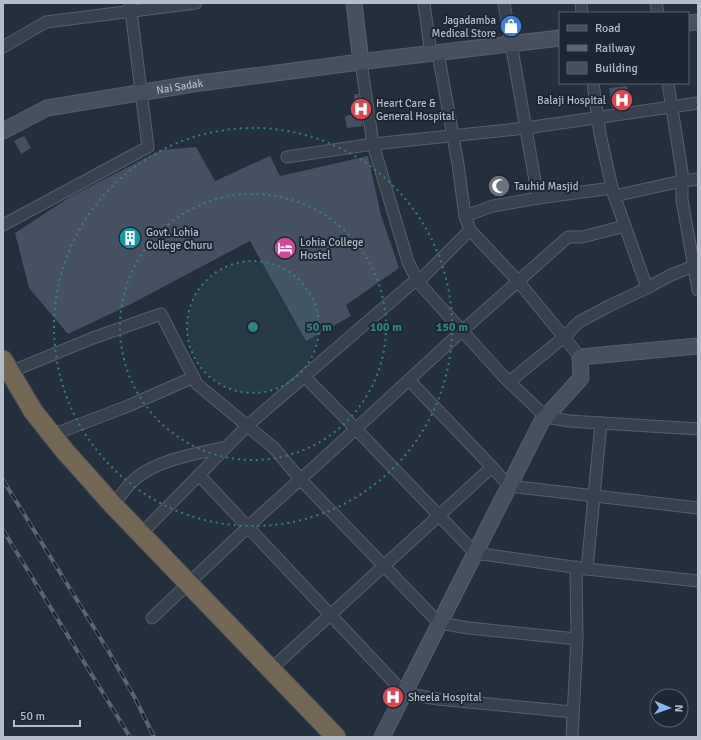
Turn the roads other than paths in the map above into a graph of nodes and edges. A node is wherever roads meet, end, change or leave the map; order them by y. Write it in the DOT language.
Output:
graph roads {
  1 [pos="196,3"];
  2 [pos="354,3"];
  3 [pos="424,3"];
  4 [pos="504,3"];
  5 [pos="130,7"];
  6 [pos="559,38"];
  7 [pos="511,44"];
  8 [pos="3,46"];
  9 [pos="435,53"];
  10 [pos="361,62"];
  11 [pos="593,84"];
  12 [pos="668,84"];
  13 [pos="142,92"];
  14 [pos="698,103"];
  15 [pos="672,107"];
  16 [pos="598,117"];
  17 [pos="526,128"];
  18 [pos="3,131"];
  19 [pos="453,136"];
  20 [pos="373,144"];
  21 [pos="287,157"];
  22 [pos="698,179"];
  23 [pos="682,181"];
  24 [pos="613,192"];
  25 [pos="538,198"];
  26 [pos="465,216"];
  27 [pos="3,225"];
  28 [pos="625,226"];
  29 [pos="470,230"];
  30 [pos="696,265"];
  31 [pos="417,280"];
  32 [pos="518,281"];
  33 [pos="647,288"];
  34 [pos="698,290"];
  35 [pos="462,331"];
  36 [pos="564,337"];
  37 [pos="698,346"];
  38 [pos="580,357"];
  39 [pos="6,366"];
  40 [pos="304,376"];
  41 [pos="194,377"];
  42 [pos="409,380"];
  43 [pos="509,382"];
  44 [pos="546,417"];
  45 [pos="601,423"];
  46 [pos="248,425"];
  47 [pos="356,429"];
  48 [pos="698,429"];
  49 [pos="52,435"];
  50 [pos="226,448"];
  51 [pos="492,467"];
  52 [pos="199,475"];
  53 [pos="300,479"];
  54 [pos="509,486"];
  55 [pos="593,497"];
  56 [pos="113,505"];
  57 [pos="698,508"];
  58 [pos="439,515"];
  59 [pos="248,526"];
  60 [pos="141,534"];
  61 [pos="475,553"];
  62 [pos="384,566"];
  63 [pos="581,568"];
  64 [pos="698,581"];
  65 [pos="188,583"];
  66 [pos="330,614"];
  67 [pos="152,618"];
  68 [pos="440,623"];
  69 [pos="577,639"];
  70 [pos="271,669"];
  71 [pos="404,693"];
  72 [pos="573,712"];
  73 [pos="336,737"];
  74 [pos="382,737"];
  75 [pos="572,737"];
  1 -- 5 [label="street"];
  2 -- 10 [label="main road"];
  3 -- 9 [label="street"];
  4 -- 7 [label="street"];
  5 -- 8 [label="street"];
  5 -- 13 [label="street"];
  6 -- 7 [label="main road, Nai Sadak"];
  7 -- 9 [label="main road, Nai Sadak"];
  7 -- 17 [label="street"];
  9 -- 10 [label="main road, Nai Sadak"];
  9 -- 19 [label="street"];
  10 -- 13 [label="main road, Nai Sadak"];
  10 -- 20 [label="street"];
  11 -- 16 [label="street"];
  12 -- 15 [label="street"];
  13 -- 18 [label="main road, Nai Sadak"];
  13 -- 27 [label="street"];
  14 -- 15 [label="street"];
  15 -- 16 [label="street"];
  15 -- 23 [label="street"];
  16 -- 17 [label="street"];
  16 -- 24 [label="street"];
  17 -- 19 [label="street"];
  17 -- 25 [label="street"];
  19 -- 20 [label="street"];
  19 -- 26 [label="street"];
  20 -- 21 [label="street"];
  20 -- 31 [label="street"];
  22 -- 23 [label="street"];
  23 -- 24 [label="street"];
  23 -- 30 [label="street"];
  24 -- 25 [label="street"];
  24 -- 28 [label="street"];
  25 -- 26 [label="street"];
  26 -- 29 [label="street"];
  28 -- 32 [label="street"];
  28 -- 33 [label="street"];
  29 -- 31 [label="street"];
  29 -- 32 [label="street"];
  30 -- 33 [label="street"];
  30 -- 34 [label="street"];
  31 -- 35 [label="street"];
  31 -- 40 [label="street"];
  32 -- 35 [label="street"];
  32 -- 36 [label="street"];
  33 -- 36 [label="street"];
  35 -- 42 [label="street"];
  35 -- 43 [label="street"];
  36 -- 38 [label="street"];
  36 -- 43 [label="street"];
  37 -- 38 [label="main road"];
  38 -- 44 [label="main road"];
  39 -- 41 [label="street"];
  39 -- 49 [label="highway"];
  40 -- 46 [label="street"];
  40 -- 47 [label="street"];
  41 -- 46 [label="street"];
  41 -- 49 [label="street"];
  42 -- 47 [label="street"];
  42 -- 51 [label="street"];
  43 -- 44 [label="street"];
  44 -- 45 [label="street"];
  44 -- 54 [label="main road"];
  45 -- 48 [label="street"];
  45 -- 55 [label="street"];
  46 -- 50 [label="street"];
  46 -- 53 [label="street"];
  47 -- 53 [label="street"];
  47 -- 58 [label="street"];
  49 -- 56 [label="highway"];
  50 -- 52 [label="street"];
  50 -- 56 [label="street"];
  51 -- 54 [label="street"];
  51 -- 58 [label="street"];
  52 -- 59 [label="street"];
  52 -- 60 [label="street"];
  53 -- 59 [label="street"];
  53 -- 62 [label="street"];
  54 -- 55 [label="street"];
  54 -- 61 [label="main road"];
  55 -- 57 [label="street"];
  55 -- 63 [label="street"];
  56 -- 60 [label="highway"];
  58 -- 61 [label="street"];
  58 -- 62 [label="street"];
  59 -- 65 [label="street"];
  59 -- 66 [label="street"];
  60 -- 65 [label="highway"];
  61 -- 63 [label="street"];
  61 -- 68 [label="main road"];
  62 -- 66 [label="street"];
  62 -- 68 [label="street"];
  63 -- 64 [label="street"];
  63 -- 69 [label="street"];
  65 -- 67 [label="street"];
  65 -- 70 [label="highway"];
  66 -- 70 [label="street"];
  66 -- 71 [label="street"];
  68 -- 69 [label="street"];
  68 -- 71 [label="main road"];
  69 -- 72 [label="street"];
  70 -- 73 [label="highway"];
  71 -- 72 [label="street"];
  71 -- 74 [label="main road"];
  72 -- 75 [label="street"];
}
